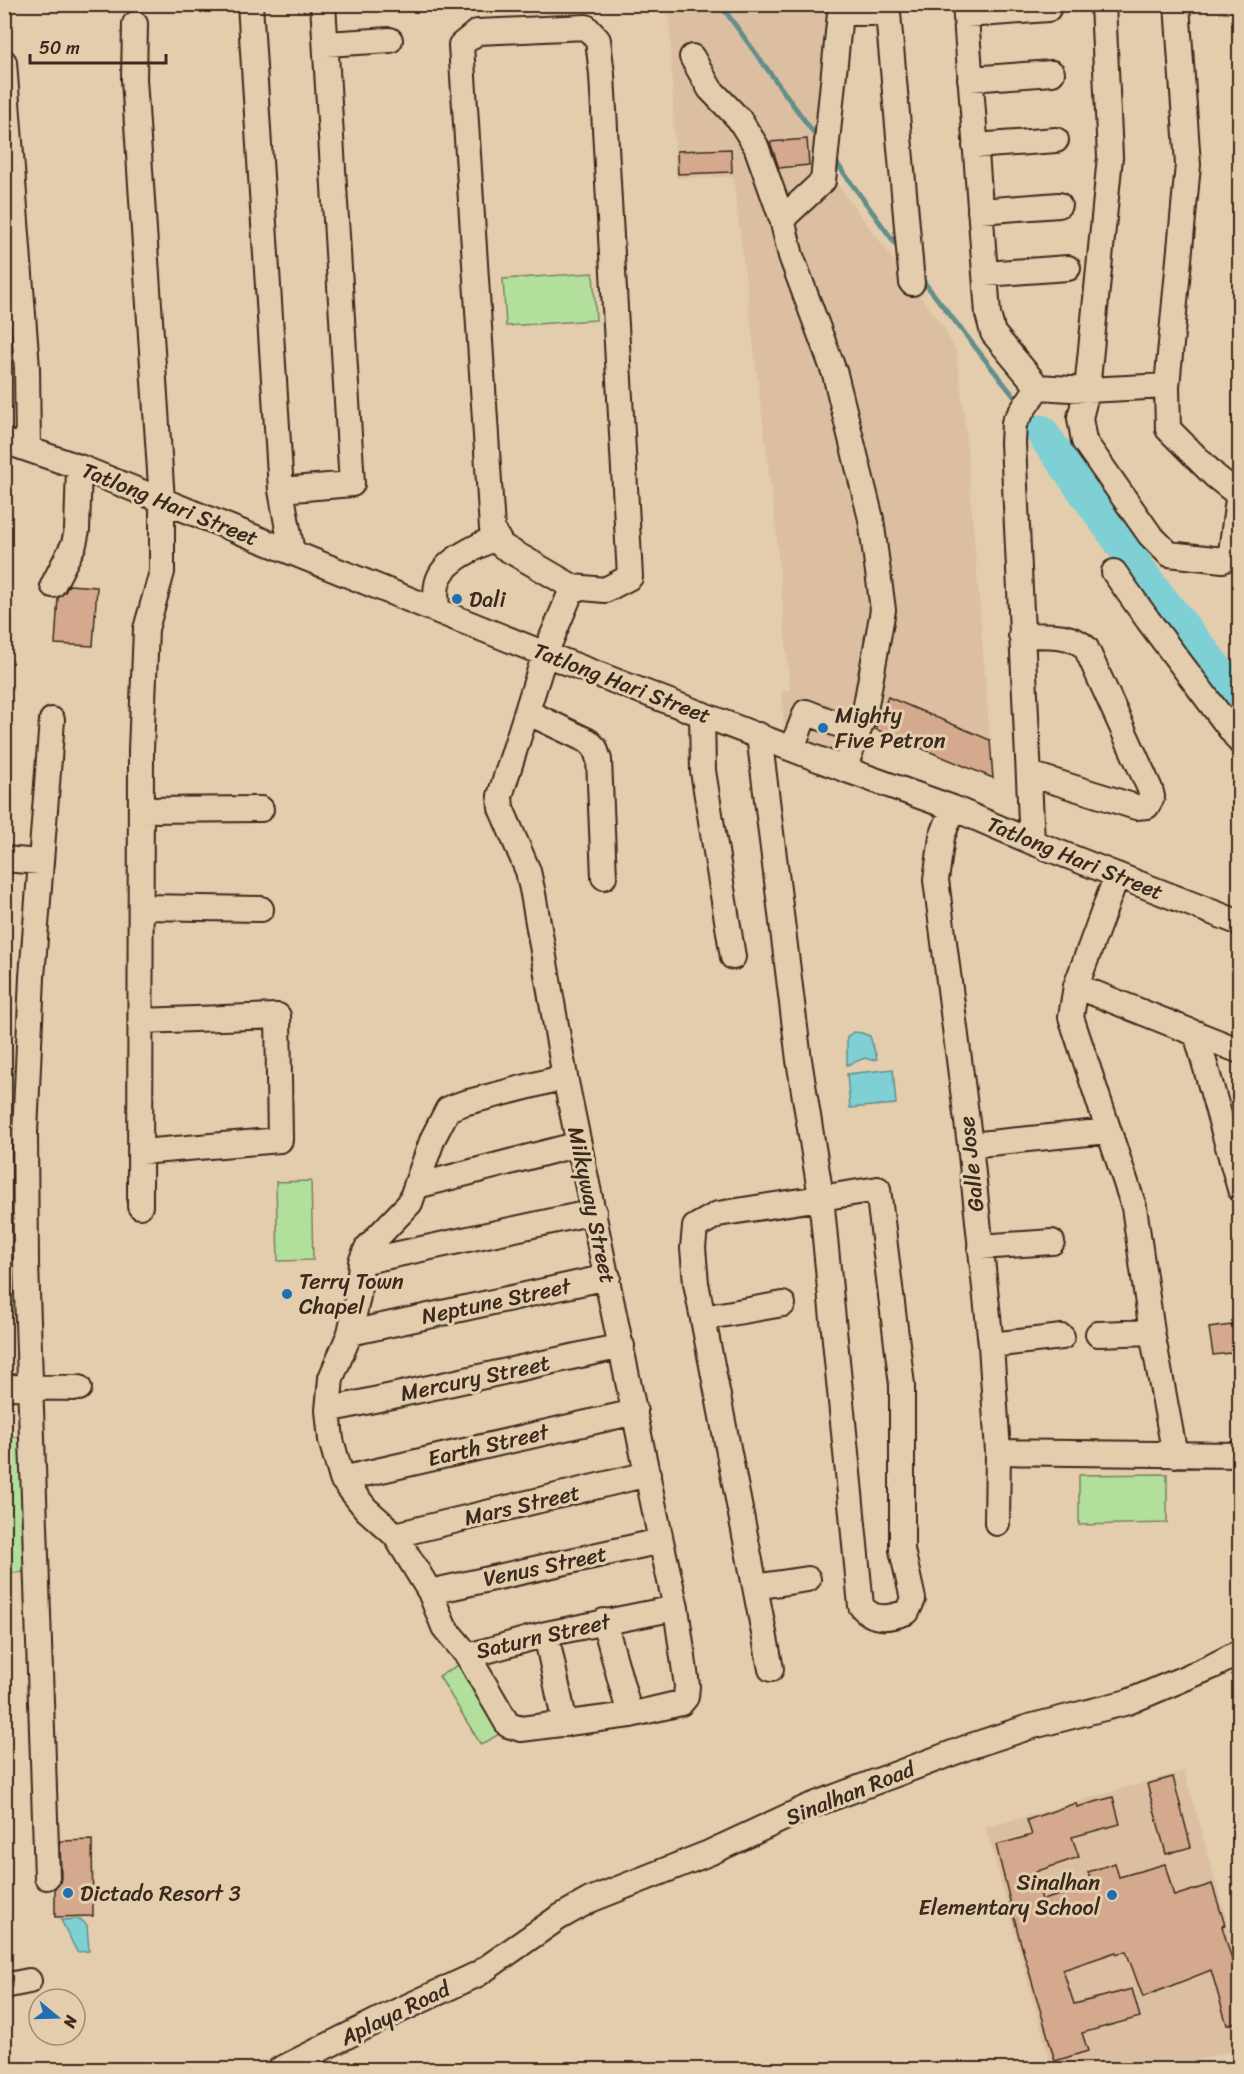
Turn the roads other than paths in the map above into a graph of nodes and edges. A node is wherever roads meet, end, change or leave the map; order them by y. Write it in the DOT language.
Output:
graph roads {
  1 [pos="250,4"];
  2 [pos="323,4"];
  3 [pos="1103,4"];
  4 [pos="1177,4"];
  5 [pos="1048,9"];
  6 [pos="965,10"];
  7 [pos="135,24"];
  8 [pos="390,40"];
  9 [pos="326,44"];
  10 [pos="692,57"];
  11 [pos="4,62"];
  12 [pos="1052,73"];
  13 [pos="970,80"];
  14 [pos="1056,140"];
  15 [pos="975,146"];
  16 [pos="1059,205"];
  17 [pos="980,211"];
  18 [pos="782,219"];
  19 [pos="1068,268"];
  20 [pos="985,274"];
  21 [pos="912,283"];
  22 [pos="1167,386"];
  23 [pos="1087,390"];
  24 [pos="1035,392"];
  25 [pos="4,441"];
  26 [pos="28,449"];
  27 [pos="80,467"];
  28 [pos="280,490"];
  29 [pos="1239,490"];
  30 [pos="162,501"];
  31 [pos="496,537"];
  32 [pos="292,552"];
  33 [pos="1114,572"];
  34 [pos="53,585"];
  35 [pos="573,587"];
  36 [pos="437,610"];
  37 [pos="1021,635"];
  38 [pos="545,654"];
  39 [pos="527,712"];
  40 [pos="702,714"];
  41 [pos="52,720"];
  42 [pos="858,732"];
  43 [pos="759,735"];
  44 [pos="1239,742"];
  45 [pos="792,748"];
  46 [pos="844,769"];
  47 [pos="1030,774"];
  48 [pos="953,808"];
  49 [pos="261,809"];
  50 [pos="141,810"];
  51 [pos="1032,842"];
  52 [pos="4,859"];
  53 [pos="40,862"];
  54 [pos="1117,875"];
  55 [pos="604,877"];
  56 [pos="142,908"];
  57 [pos="261,909"];
  58 [pos="1239,924"];
  59 [pos="733,957"];
  60 [pos="1076,986"];
  61 [pos="141,1021"];
  62 [pos="1196,1033"];
  63 [pos="1239,1051"];
  64 [pos="565,1077"];
  65 [pos="1108,1131"];
  66 [pos="579,1144"];
  67 [pos="970,1145"];
  68 [pos="141,1152"];
  69 [pos="417,1186"];
  70 [pos="1239,1189"];
  71 [pos="821,1197"];
  72 [pos="140,1206"];
  73 [pos="594,1212"];
  74 [pos="1052,1242"];
  75 [pos="980,1247"];
  76 [pos="361,1262"];
  77 [pos="608,1277"];
  78 [pos="783,1304"];
  79 [pos="703,1318"];
  80 [pos="1152,1332"];
  81 [pos="350,1333"];
  82 [pos="1098,1334"];
  83 [pos="1062,1337"];
  84 [pos="991,1345"];
  85 [pos="622,1346"];
  86 [pos="4,1387"];
  87 [pos="32,1388"];
  88 [pos="79,1388"];
  89 [pos="328,1410"];
  90 [pos="635,1412"];
  91 [pos="998,1452"];
  92 [pos="1175,1455"];
  93 [pos="1239,1455"];
  94 [pos="648,1474"];
  95 [pos="342,1479"];
  96 [pos="997,1523"];
  97 [pos="396,1534"];
  98 [pos="661,1541"];
  99 [pos="808,1579"];
  100 [pos="755,1587"];
  101 [pos="430,1592"];
  102 [pos="676,1608"];
  103 [pos="604,1621"];
  104 [pos="546,1634"];
  105 [pos="1239,1652"];
  106 [pos="468,1656"];
  107 [pos="771,1669"];
  108 [pos="630,1715"];
  109 [pos="565,1724"];
  110 [pos="46,1877"];
  111 [pos="478,1974"];
  112 [pos="29,1981"];
  113 [pos="4,1986"];
  114 [pos="279,2070"];
  1 -- 28 [label="street"];
  2 -- 9 [label="street"];
  3 -- 23 [label="street"];
  4 -- 22 [label="street"];
  5 -- 6 [label="street"];
  6 -- 13 [label="street"];
  7 -- 30 [label="street"];
  8 -- 9 [label="street"];
  9 -- 28 [label="street"];
  10 -- 18 [label="street"];
  11 -- 26 [label="street"];
  12 -- 13 [label="street"];
  13 -- 15 [label="street"];
  14 -- 15 [label="street"];
  15 -- 17 [label="street"];
  16 -- 17 [label="street"];
  17 -- 20 [label="street"];
  18 -- 21 [label="street"];
  18 -- 42 [label="street"];
  19 -- 20 [label="street"];
  20 -- 24 [label="street"];
  22 -- 23 [label="street"];
  22 -- 29 [label="street"];
  23 -- 24 [label="street"];
  23 -- 29 [label="street"];
  24 -- 37 [label="street"];
  25 -- 26 [label="street, Tatlong Hari Street"];
  26 -- 27 [label="street, Tatlong Hari Street"];
  27 -- 30 [label="street, Tatlong Hari Street"];
  27 -- 34 [label="street"];
  28 -- 32 [label="street"];
  30 -- 32 [label="street, Tatlong Hari Street"];
  30 -- 50 [label="street"];
  31 -- 35 [label="street"];
  31 -- 35 [label="street"];
  31 -- 36 [label="street"];
  32 -- 36 [label="street, Tatlong Hari Street"];
  33 -- 44 [label="street"];
  35 -- 38 [label="street, Milkyway Street"];
  36 -- 38 [label="street, Tatlong Hari Street"];
  37 -- 47 [label="street"];
  37 -- 47 [label="street"];
  38 -- 39 [label="street, Milkyway Street"];
  38 -- 40 [label="street, Tatlong Hari Street"];
  39 -- 55 [label="street"];
  39 -- 64 [label="street, Milkyway Street"];
  40 -- 43 [label="street, Tatlong Hari Street"];
  40 -- 59 [label="street"];
  41 -- 53 [label="street"];
  42 -- 45 [label="street"];
  42 -- 46 [label="street"];
  43 -- 45 [label="street, Tatlong Hari Street"];
  43 -- 71 [label="street"];
  45 -- 46 [label="street, Tatlong Hari Street"];
  46 -- 48 [label="street, Tatlong Hari Street"];
  47 -- 51 [label="street"];
  48 -- 51 [label="street, Tatlong Hari Street"];
  48 -- 67 [label="street, Galle Jose"];
  49 -- 50 [label="street"];
  50 -- 56 [label="street"];
  51 -- 54 [label="street, Tatlong Hari Street"];
  52 -- 53 [label="street"];
  53 -- 87 [label="street"];
  54 -- 58 [label="street, Tatlong Hari Street"];
  54 -- 60 [label="street"];
  56 -- 57 [label="street"];
  56 -- 61 [label="street"];
  60 -- 62 [label="street"];
  60 -- 65 [label="street"];
  61 -- 68 [label="street"];
  61 -- 68 [label="street"];
  62 -- 63 [label="street"];
  62 -- 70 [label="street"];
  64 -- 66 [label="street, Milkyway Street"];
  64 -- 69 [label="street, Saturn Street"];
  65 -- 67 [label="street"];
  65 -- 80 [label="street"];
  66 -- 69 [label="street"];
  66 -- 73 [label="street, Milkyway Street"];
  67 -- 75 [label="street, Galle Jose"];
  68 -- 72 [label="street"];
  69 -- 76 [label="street, Saturn Street"];
  71 -- 71 [label="street"];
  71 -- 79 [label="street"];
  73 -- 76 [label="street"];
  73 -- 77 [label="street, Milkyway Street"];
  74 -- 75 [label="street"];
  75 -- 84 [label="street, Galle Jose"];
  76 -- 81 [label="street, Saturn Street"];
  77 -- 81 [label="street, Neptune Street"];
  77 -- 85 [label="street, Milkyway Street"];
  78 -- 79 [label="street"];
  79 -- 100 [label="street"];
  80 -- 82 [label="street"];
  80 -- 92 [label="street"];
  81 -- 89 [label="street, Saturn Street"];
  83 -- 84 [label="street"];
  84 -- 91 [label="street, Galle Jose"];
  85 -- 89 [label="street, Mercury Street"];
  85 -- 90 [label="street, Milkyway Street"];
  86 -- 87 [label="street"];
  87 -- 88 [label="street"];
  87 -- 110 [label="street"];
  89 -- 95 [label="street, Saturn Street"];
  90 -- 94 [label="street, Milkyway Street"];
  90 -- 95 [label="street, Earth Street"];
  91 -- 92 [label="street"];
  91 -- 96 [label="street, Galle Jose"];
  92 -- 93 [label="street"];
  94 -- 97 [label="street, Mars Street"];
  94 -- 98 [label="street, Milkyway Street"];
  95 -- 97 [label="street, Saturn Street"];
  97 -- 101 [label="street, Saturn Street"];
  98 -- 101 [label="street, Venus Street"];
  98 -- 102 [label="street, Milkyway Street"];
  99 -- 100 [label="street"];
  100 -- 107 [label="street"];
  101 -- 106 [label="street, Saturn Street"];
  102 -- 103 [label="street, Saturn Street"];
  102 -- 108 [label="street, Milkyway Street"];
  103 -- 104 [label="street, Saturn Street"];
  103 -- 108 [label="street"];
  104 -- 106 [label="street, Saturn Street"];
  104 -- 109 [label="street"];
  105 -- 111 [label="street, Sinalhan Road"];
  106 -- 109 [label="street"];
  108 -- 109 [label="street"];
  111 -- 114 [label="street, Aplaya Road"];
  112 -- 113 [label="street"];
}
